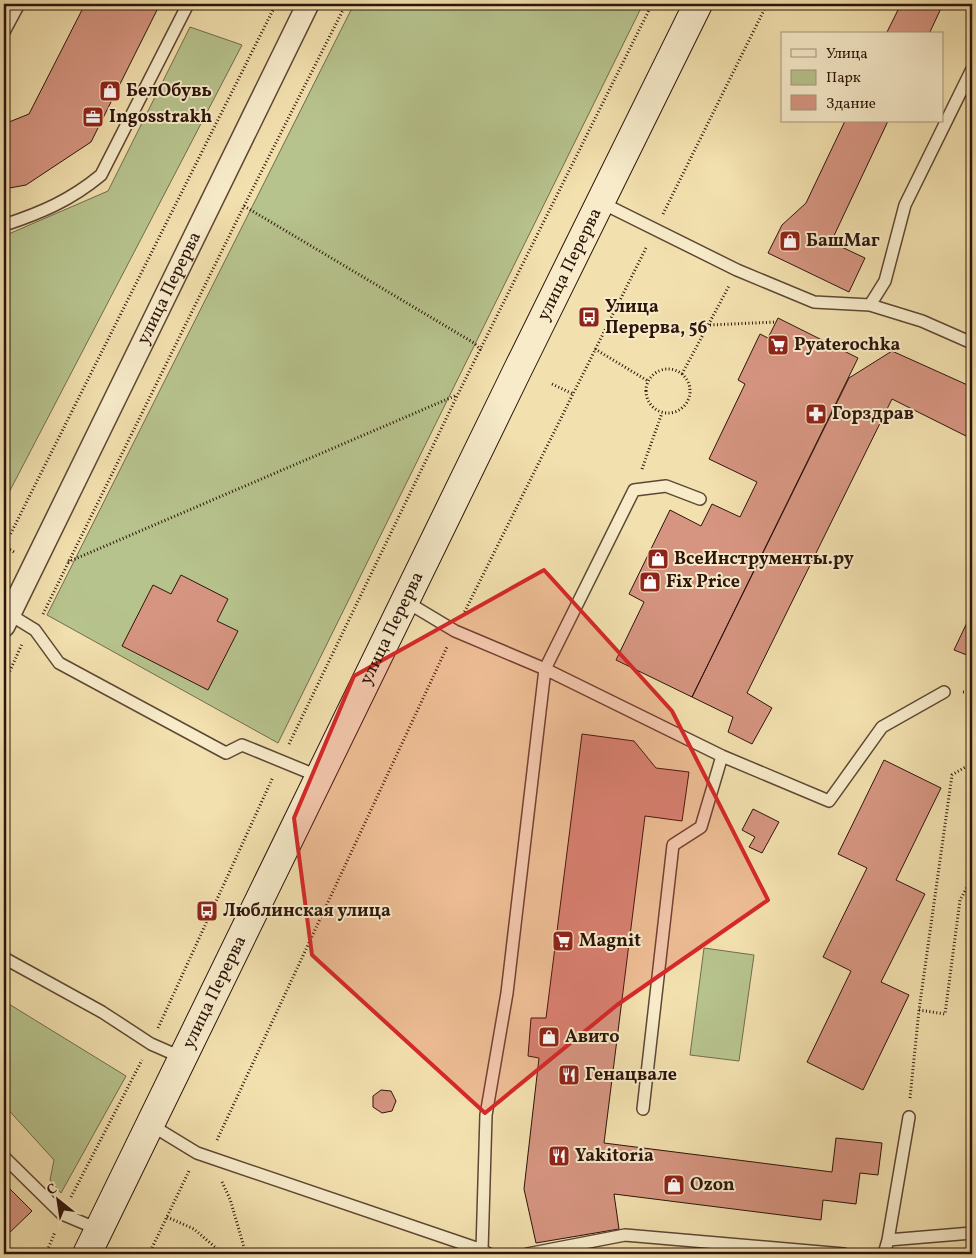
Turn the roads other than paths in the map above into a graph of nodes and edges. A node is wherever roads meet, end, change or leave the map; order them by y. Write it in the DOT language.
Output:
graph roads {
  1 [pos="19,4"];
  2 [pos="188,4"];
  3 [pos="308,4"];
  4 [pos="698,4"];
  5 [pos="4,32"];
  6 [pos="972,69"];
  7 [pos="600,202"];
  8 [pos="4,225"];
  9 [pos="870,305"];
  10 [pos="972,343"];
  11 [pos="700,499"];
  12 [pos="405,601"];
  13 [pos="6,617"];
  14 [pos="545,669"];
  15 [pos="944,692"];
  16 [pos="722,756"];
  17 [pos="320,777"];
  18 [pos="4,958"];
  19 [pos="183,1058"];
  20 [pos="643,1110"];
  21 [pos="908,1117"];
  22 [pos="151,1125"];
  23 [pos="4,1158"];
  24 [pos="100,1230"];
  25 [pos="972,1233"];
  26 [pos="888,1240"];
  27 [pos="486,1252"];
  28 [pos="87,1254"];
  29 [pos="527,1254"];
  30 [pos="844,1254"];
  31 [pos="884,1254"];
  1 -- 5 [label="lane"];
  2 -- 8 [label="lane"];
  3 -- 13 [label="street, улица Перерва"];
  4 -- 7 [label="main road, улица Перерва"];
  6 -- 9 [label="lane"];
  7 -- 9 [label="lane"];
  7 -- 12 [label="main road, улица Перерва"];
  9 -- 10 [label="lane"];
  11 -- 14 [label="lane"];
  12 -- 14 [label="lane"];
  12 -- 17 [label="main road, улица Перерва"];
  13 -- 17 [label="lane"];
  14 -- 16 [label="lane"];
  14 -- 27 [label="lane"];
  15 -- 16 [label="lane"];
  16 -- 20 [label="lane"];
  17 -- 19 [label="main road, улица Перерва"];
  18 -- 19 [label="lane"];
  19 -- 22 [label="main road, улица Перерва"];
  21 -- 26 [label="lane"];
  22 -- 24 [label="main road, улица Перерва"];
  22 -- 27 [label="lane"];
  23 -- 24 [label="lane"];
  24 -- 28 [label="main road, улица Перерва"];
  25 -- 26 [label="lane"];
  26 -- 31 [label="lane"];
  29 -- 30 [label="lane"];
}
